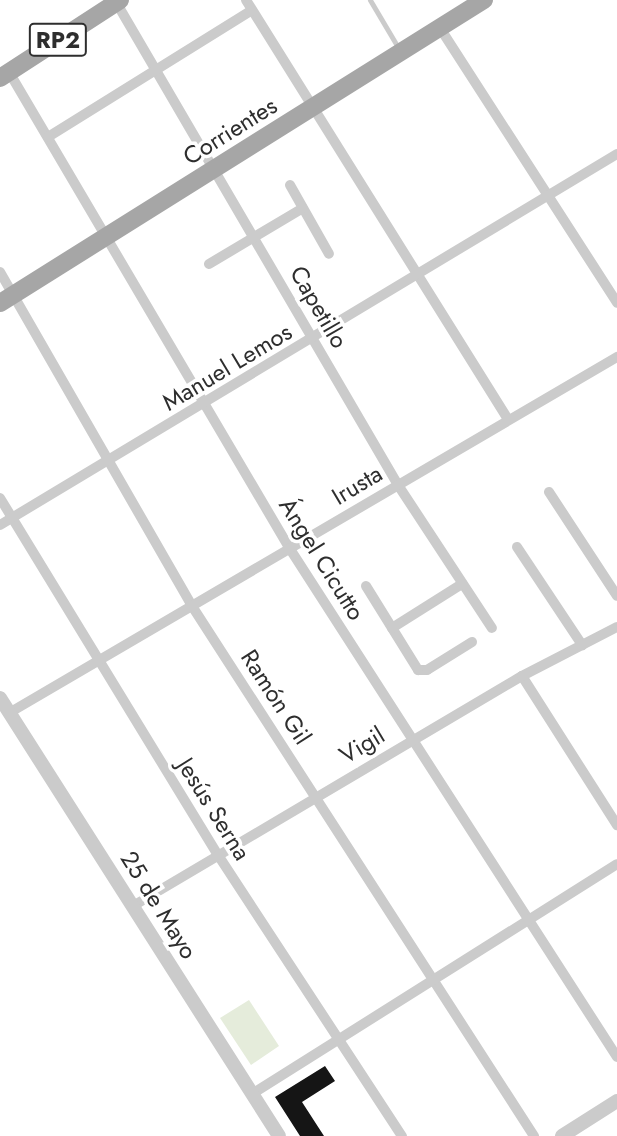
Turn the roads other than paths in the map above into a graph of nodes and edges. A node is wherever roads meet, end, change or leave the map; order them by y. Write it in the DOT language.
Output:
graph roads {
  1 [pos="370,0"];
  2 [pos="484,0"];
  3 [pos="118,1"];
  4 [pos="249,5"];
  5 [pos="440,28"];
  6 [pos="401,52"];
  7 [pos="156,70"];
  8 [pos="4,75"];
  9 [pos="314,107"];
  10 [pos="48,137"];
  11 [pos="617,154"];
  12 [pos="214,170"];
  13 [pos="290,185"];
  14 [pos="549,197"];
  15 [pos="303,208"];
  16 [pos="108,235"];
  17 [pos="254,237"];
  18 [pos="329,254"];
  19 [pos="209,264"];
  20 [pos="0,272"];
  21 [pos="421,276"];
  22 [pos="7,299"];
  23 [pos="617,303"];
  24 [pos="314,340"];
  25 [pos="617,357"];
  26 [pos="205,405"];
  27 [pos="508,420"];
  28 [pos="107,461"];
  29 [pos="398,485"];
  30 [pos="549,492"];
  31 [pos="0,498"];
  32 [pos="11,518"];
  33 [pos="0,525"];
  34 [pos="517,547"];
  35 [pos="290,549"];
  36 [pos="462,584"];
  37 [pos="366,586"];
  38 [pos="617,596"];
  39 [pos="192,606"];
  40 [pos="617,627"];
  41 [pos="392,628"];
  42 [pos="492,628"];
  43 [pos="472,642"];
  44 [pos="582,645"];
  45 [pos="96,662"];
  46 [pos="522,676"];
  47 [pos="0,698"];
  48 [pos="9,713"];
  49 [pos="412,740"];
  50 [pos="316,797"];
  51 [pos="617,825"];
  52 [pos="218,855"];
  53 [pos="617,864"];
  54 [pos="133,906"];
  55 [pos="529,920"];
  56 [pos="434,980"];
  57 [pos="340,1039"];
  58 [pos="617,1057"];
  59 [pos="252,1094"];
  60 [pos="617,1101"];
  61 [pos="279,1136"];
  62 [pos="402,1136"];
  63 [pos="534,1136"];
  64 [pos="562,1136"];
  1 -- 6 [label="lane"];
  2 -- 5 [label="main road, Corrientes"];
  3 -- 7 [label="street, Capetillo"];
  3 -- 8 [label="main road, RP2"];
  4 -- 7 [label="street"];
  4 -- 9 [label="street"];
  5 -- 6 [label="main road, Corrientes"];
  5 -- 14 [label="street"];
  6 -- 9 [label="main road, Corrientes"];
  7 -- 10 [label="street"];
  7 -- 12 [label="street, Capetillo"];
  8 -- 10 [label="street, Ángel Cicutto"];
  9 -- 12 [label="main road, Corrientes"];
  9 -- 21 [label="street"];
  10 -- 16 [label="street, Ángel Cicutto"];
  11 -- 14 [label="street, Manuel Lemos"];
  12 -- 16 [label="main road, Corrientes"];
  12 -- 17 [label="street, Capetillo"];
  13 -- 15 [label="street"];
  14 -- 21 [label="street, Manuel Lemos"];
  14 -- 23 [label="street"];
  15 -- 17 [label="street"];
  15 -- 18 [label="street"];
  16 -- 22 [label="main road, Corrientes"];
  16 -- 26 [label="street, Ángel Cicutto"];
  17 -- 19 [label="street"];
  17 -- 24 [label="street, Capetillo"];
  20 -- 22 [label="street, Ramón Gil"];
  21 -- 24 [label="street, Manuel Lemos"];
  21 -- 27 [label="street"];
  22 -- 28 [label="street, Ramón Gil"];
  24 -- 26 [label="street, Manuel Lemos"];
  24 -- 29 [label="street, Capetillo"];
  25 -- 27 [label="street, Irusta"];
  26 -- 28 [label="street, Manuel Lemos"];
  26 -- 35 [label="street, Ángel Cicutto"];
  27 -- 29 [label="street, Irusta"];
  28 -- 32 [label="street, Manuel Lemos"];
  28 -- 39 [label="street, Ramón Gil"];
  29 -- 35 [label="street, Irusta"];
  29 -- 36 [label="street, Capetillo"];
  30 -- 38 [label="street"];
  31 -- 32 [label="street, Jesús Serna"];
  32 -- 33 [label="street, Manuel Lemos"];
  32 -- 45 [label="street, Jesús Serna"];
  34 -- 44 [label="street"];
  35 -- 39 [label="street, Irusta"];
  35 -- 49 [label="street, Ángel Cicutto"];
  36 -- 41 [label="street"];
  36 -- 42 [label="street, Capetillo"];
  37 -- 41 [label="street"];
  39 -- 45 [label="street, Irusta"];
  39 -- 50 [label="street, Ramón Gil"];
  40 -- 44 [label="street, Vigil"];
  41 -- 43 [label="street"];
  44 -- 46 [label="street, Vigil"];
  45 -- 48 [label="street, Irusta"];
  45 -- 52 [label="street, Jesús Serna"];
  46 -- 49 [label="street, Vigil"];
  46 -- 51 [label="street"];
  47 -- 48 [label="street, 25 de Mayo"];
  48 -- 54 [label="street, 25 de Mayo"];
  49 -- 50 [label="street, Vigil"];
  49 -- 55 [label="street, Ángel Cicutto"];
  50 -- 52 [label="street, Vigil"];
  50 -- 56 [label="street, Ramón Gil"];
  52 -- 54 [label="street, Vigil"];
  52 -- 57 [label="street, Jesús Serna"];
  53 -- 55 [label="street"];
  54 -- 59 [label="street, 25 de Mayo"];
  55 -- 56 [label="street"];
  55 -- 58 [label="street, Ángel Cicutto"];
  56 -- 57 [label="street"];
  56 -- 63 [label="street, Ramón Gil"];
  57 -- 59 [label="street"];
  57 -- 62 [label="street, Jesús Serna"];
  59 -- 61 [label="street, 25 de Mayo"];
  60 -- 64 [label="street"];
}
